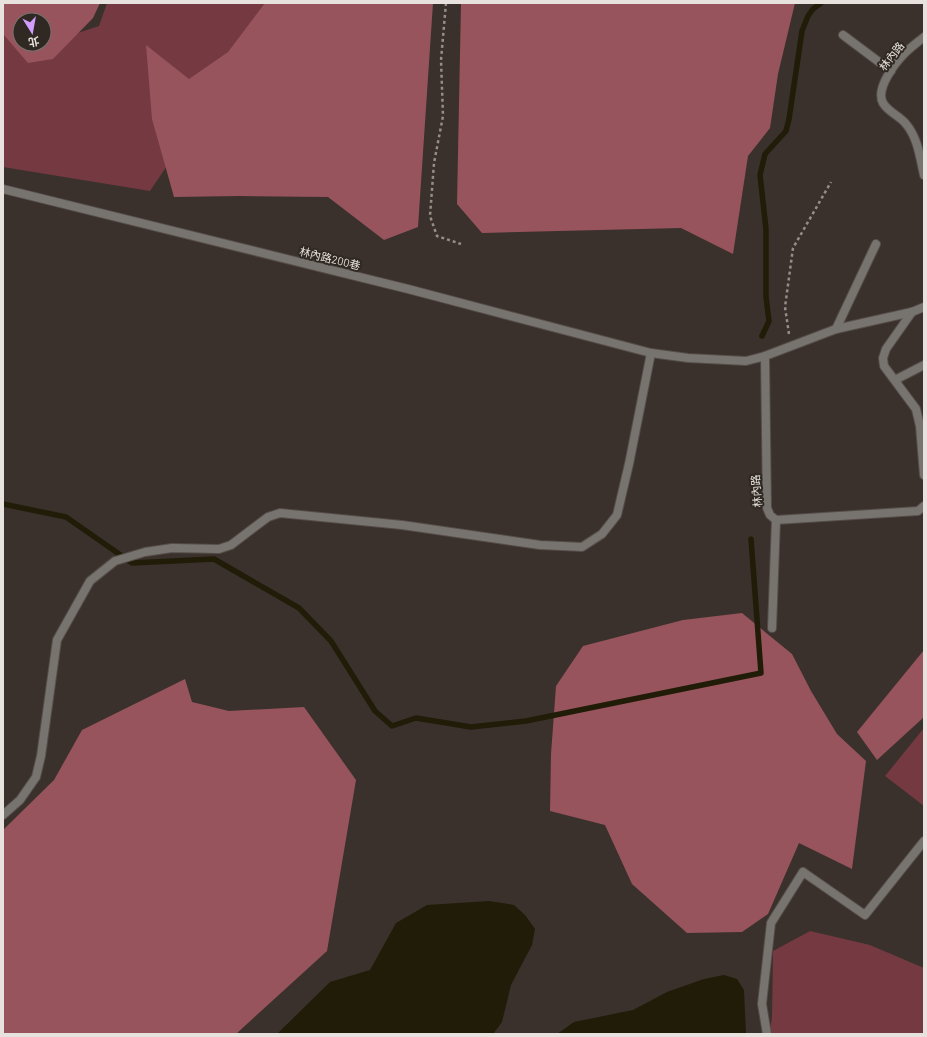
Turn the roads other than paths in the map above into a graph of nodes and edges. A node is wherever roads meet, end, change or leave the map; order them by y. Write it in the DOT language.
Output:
graph roads {
  1 [pos="843,35"];
  2 [pos="924,37"];
  3 [pos="891,71"];
  4 [pos="924,175"];
  5 [pos="3,189"];
  6 [pos="876,244"];
  7 [pos="924,307"];
  8 [pos="912,312"];
  9 [pos="836,330"];
  10 [pos="651,353"];
  11 [pos="765,356"];
  12 [pos="924,365"];
  13 [pos="895,380"];
  14 [pos="924,475"];
  15 [pos="924,506"];
  16 [pos="776,520"];
  17 [pos="772,628"];
  18 [pos="3,815"];
  19 [pos="924,841"];
  20 [pos="767,1034"];
  1 -- 3 [label="street"];
  2 -- 3 [label="street, 林內路"];
  3 -- 4 [label="street, 林內路"];
  5 -- 10 [label="street, 林內路200巷"];
  6 -- 9 [label="street"];
  7 -- 8 [label="street"];
  8 -- 9 [label="street"];
  8 -- 13 [label="street"];
  9 -- 11 [label="street"];
  10 -- 11 [label="street"];
  10 -- 18 [label="street"];
  11 -- 16 [label="street, 林內路"];
  12 -- 13 [label="street"];
  13 -- 14 [label="street"];
  15 -- 16 [label="street"];
  16 -- 17 [label="street"];
  19 -- 20 [label="street"];
}
